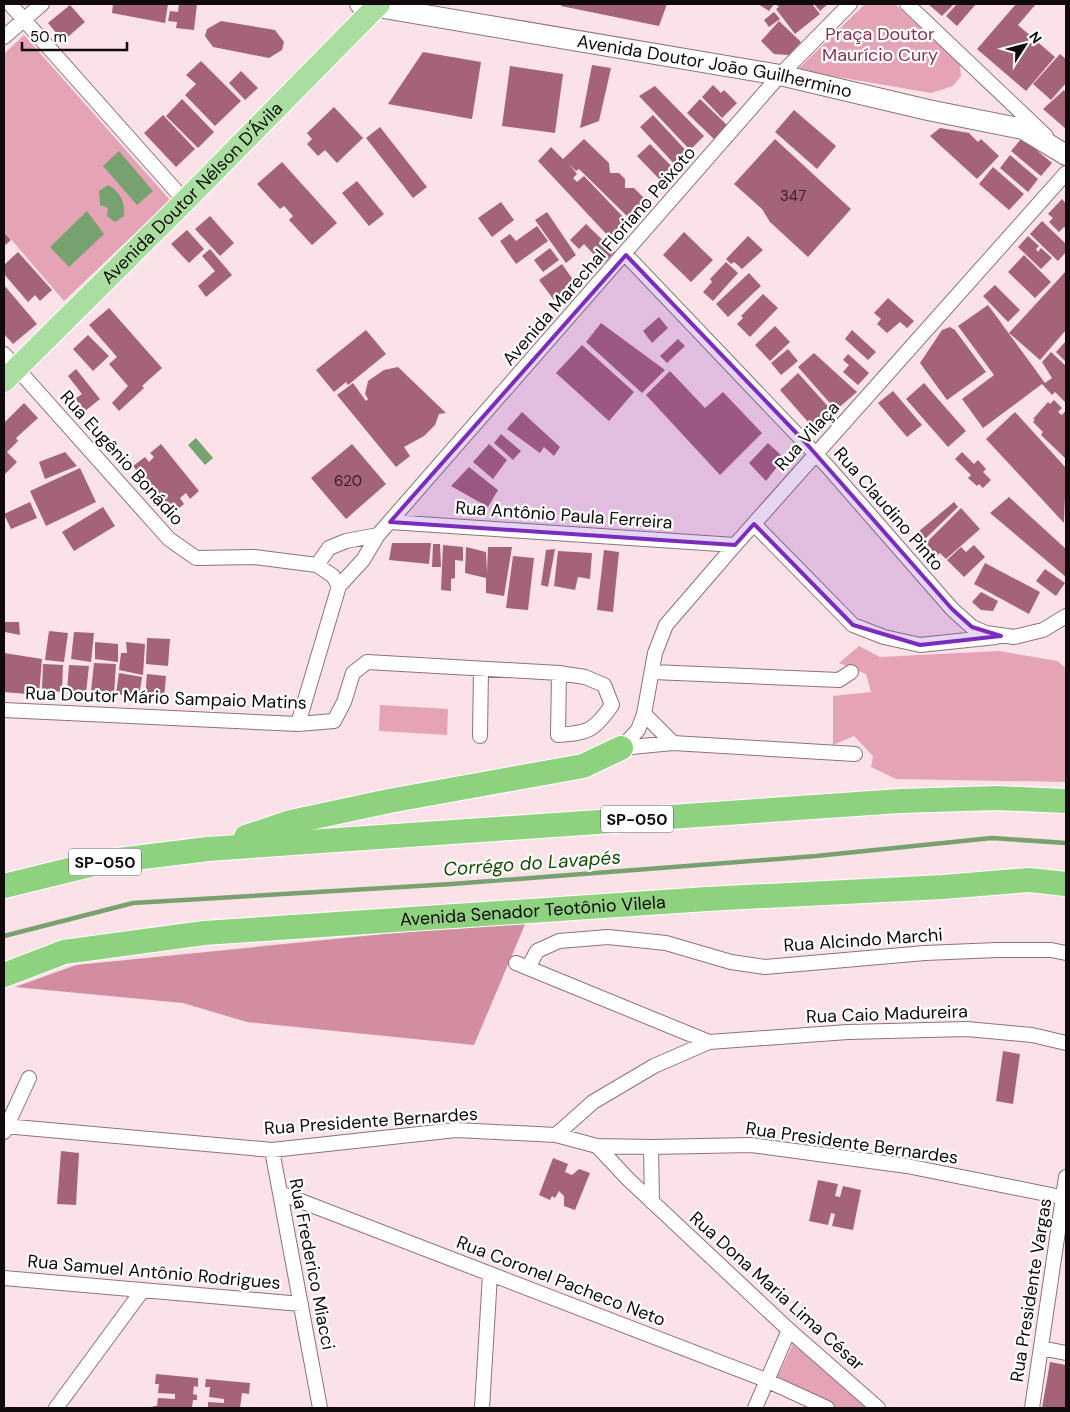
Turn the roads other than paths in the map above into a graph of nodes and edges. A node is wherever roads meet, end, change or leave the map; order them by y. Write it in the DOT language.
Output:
graph roads {
  1 [pos="10,4"];
  2 [pos="42,4"];
  3 [pos="850,4"];
  4 [pos="907,4"];
  5 [pos="371,5"];
  6 [pos="24,20"];
  7 [pos="4,37"];
  8 [pos="780,75"];
  9 [pos="1064,153"];
  10 [pos="1066,173"];
  11 [pos="185,201"];
  12 [pos="626,254"];
  13 [pos="8,368"];
  14 [pos="816,454"];
  15 [pos="390,522"];
  16 [pos="754,524"];
  17 [pos="378,535"];
  18 [pos="735,545"];
  19 [pos="317,565"];
  20 [pos="339,586"];
  21 [pos="1066,616"];
  22 [pos="1001,636"];
  23 [pos="481,669"];
  24 [pos="653,672"];
  25 [pos="851,672"];
  26 [pos="560,673"];
  27 [pos="4,710"];
  28 [pos="644,714"];
  29 [pos="298,724"];
  30 [pos="480,736"];
  31 [pos="673,743"];
  32 [pos="621,748"];
  33 [pos="855,754"];
  34 [pos="1066,801"];
  35 [pos="208,848"];
  36 [pos="1066,884"];
  37 [pos="4,886"];
  38 [pos="1066,953"];
  39 [pos="522,965"];
  40 [pos="4,975"];
  41 [pos="708,1042"];
  42 [pos="1066,1043"];
  43 [pos="30,1078"];
  44 [pos="5,1128"];
  45 [pos="556,1135"];
  46 [pos="596,1146"];
  47 [pos="651,1147"];
  48 [pos="272,1150"];
  49 [pos="1066,1177"];
  50 [pos="280,1193"];
  51 [pos="1065,1198"];
  52 [pos="652,1202"];
  53 [pos="490,1274"];
  54 [pos="4,1278"];
  55 [pos="142,1290"];
  56 [pos="301,1304"];
  57 [pos="789,1330"];
  58 [pos="1041,1348"];
  59 [pos="1066,1354"];
  60 [pos="766,1380"];
  61 [pos="316,1384"];
  62 [pos="56,1408"];
  63 [pos="310,1408"];
  64 [pos="320,1408"];
  65 [pos="482,1408"];
  66 [pos="755,1408"];
  67 [pos="826,1408"];
  68 [pos="878,1408"];
  69 [pos="1032,1408"];
  1 -- 6 [label="street"];
  2 -- 6 [label="street"];
  3 -- 8 [label="street, Avenida Marechal Floriano Peixoto"];
  4 -- 9 [label="street"];
  5 -- 8 [label="main road, Avenida Doutor João Guilhermino"];
  5 -- 11 [label="main road, Avenida Doutor Nélson D'Ávila"];
  6 -- 7 [label="street"];
  6 -- 11 [label="street"];
  8 -- 9 [label="main road, Avenida Doutor João Guilhermino"];
  8 -- 12 [label="street, Avenida Marechal Floriano Peixoto"];
  10 -- 14 [label="street, Rua Vilaça"];
  11 -- 13 [label="main road, Avenida Doutor Nélson D'Ávila"];
  12 -- 14 [label="street, Rua Claudino Pinto"];
  12 -- 15 [label="street, Avenida Marechal Floriano Peixoto"];
  13 -- 19 [label="street, Rua Eugênio Bonádio"];
  14 -- 16 [label="street, Rua Vilaça"];
  14 -- 22 [label="street, Rua Claudino Pinto"];
  15 -- 17 [label="street, Avenida Marechal Floriano Peixoto"];
  15 -- 18 [label="street, Rua Antônio Paula Ferreira"];
  16 -- 18 [label="street, Rua Vilaça"];
  16 -- 22 [label="street"];
  17 -- 19 [label="street"];
  17 -- 20 [label="street, Avenida Marechal Floriano Peixoto"];
  18 -- 24 [label="street, Rua Vilaça"];
  19 -- 20 [label="street"];
  20 -- 29 [label="street, Avenida Marechal Floriano Peixoto"];
  21 -- 22 [label="street, Rua Claudino Pinto"];
  23 -- 26 [label="street, Rua Doutor Mário Sampaio Matins"];
  23 -- 29 [label="street, Rua Doutor Mário Sampaio Matins"];
  23 -- 30 [label="street"];
  24 -- 25 [label="street"];
  24 -- 28 [label="street, Rua Vilaça"];
  26 -- 26 [label="street, Rua Doutor Mário Sampaio Matins"];
  27 -- 29 [label="street, Rua Doutor Mário Sampaio Matins"];
  28 -- 31 [label="street"];
  28 -- 32 [label="street, Rua Vilaça"];
  31 -- 32 [label="street"];
  31 -- 33 [label="street"];
  32 -- 35 [label="highway"];
  34 -- 35 [label="highway, SP-050"];
  35 -- 37 [label="highway, SP-050"];
  36 -- 40 [label="highway, Avenida Senador Teotônio Vilela"];
  38 -- 39 [label="street, Rua Alcindo Marchi"];
  39 -- 41 [label="street, Rua Caio Madureira"];
  41 -- 42 [label="street, Rua Caio Madureira"];
  41 -- 45 [label="street, Rua Caio Madureira"];
  43 -- 44 [label="street"];
  44 -- 48 [label="street, Rua Presidente Bernardes"];
  45 -- 46 [label="street, Rua Presidente Bernardes"];
  45 -- 48 [label="street, Rua Presidente Bernardes"];
  46 -- 47 [label="street, Rua Presidente Bernardes"];
  46 -- 52 [label="street, Rua Dona Maria Lima César"];
  47 -- 51 [label="street, Rua Presidente Bernardes"];
  47 -- 52 [label="street"];
  48 -- 50 [label="street, Rua Frederico Miacci"];
  49 -- 51 [label="street, Rua Presidente Vargas"];
  50 -- 53 [label="street, Rua Coronel Pacheco Neto"];
  50 -- 56 [label="street, Rua Frederico Miacci"];
  51 -- 58 [label="street, Rua Presidente Vargas"];
  52 -- 57 [label="street, Rua Dona Maria Lima César"];
  53 -- 60 [label="street, Rua Coronel Pacheco Neto"];
  53 -- 65 [label="street"];
  54 -- 55 [label="street, Rua Samuel Antônio Rodrigues"];
  55 -- 56 [label="street, Rua Samuel Antônio Rodrigues"];
  55 -- 62 [label="street"];
  56 -- 61 [label="street, Rua Frederico Miacci"];
  57 -- 60 [label="street"];
  57 -- 68 [label="street, Rua Dona Maria Lima César"];
  58 -- 59 [label="street"];
  58 -- 69 [label="street, Rua Presidente Vargas"];
  60 -- 66 [label="street"];
  60 -- 67 [label="street, Rua Coronel Pacheco Neto"];
  61 -- 63 [label="street, Rua Frederico Miacci"];
  61 -- 64 [label="street, Rua Frederico Miacci"];
}
